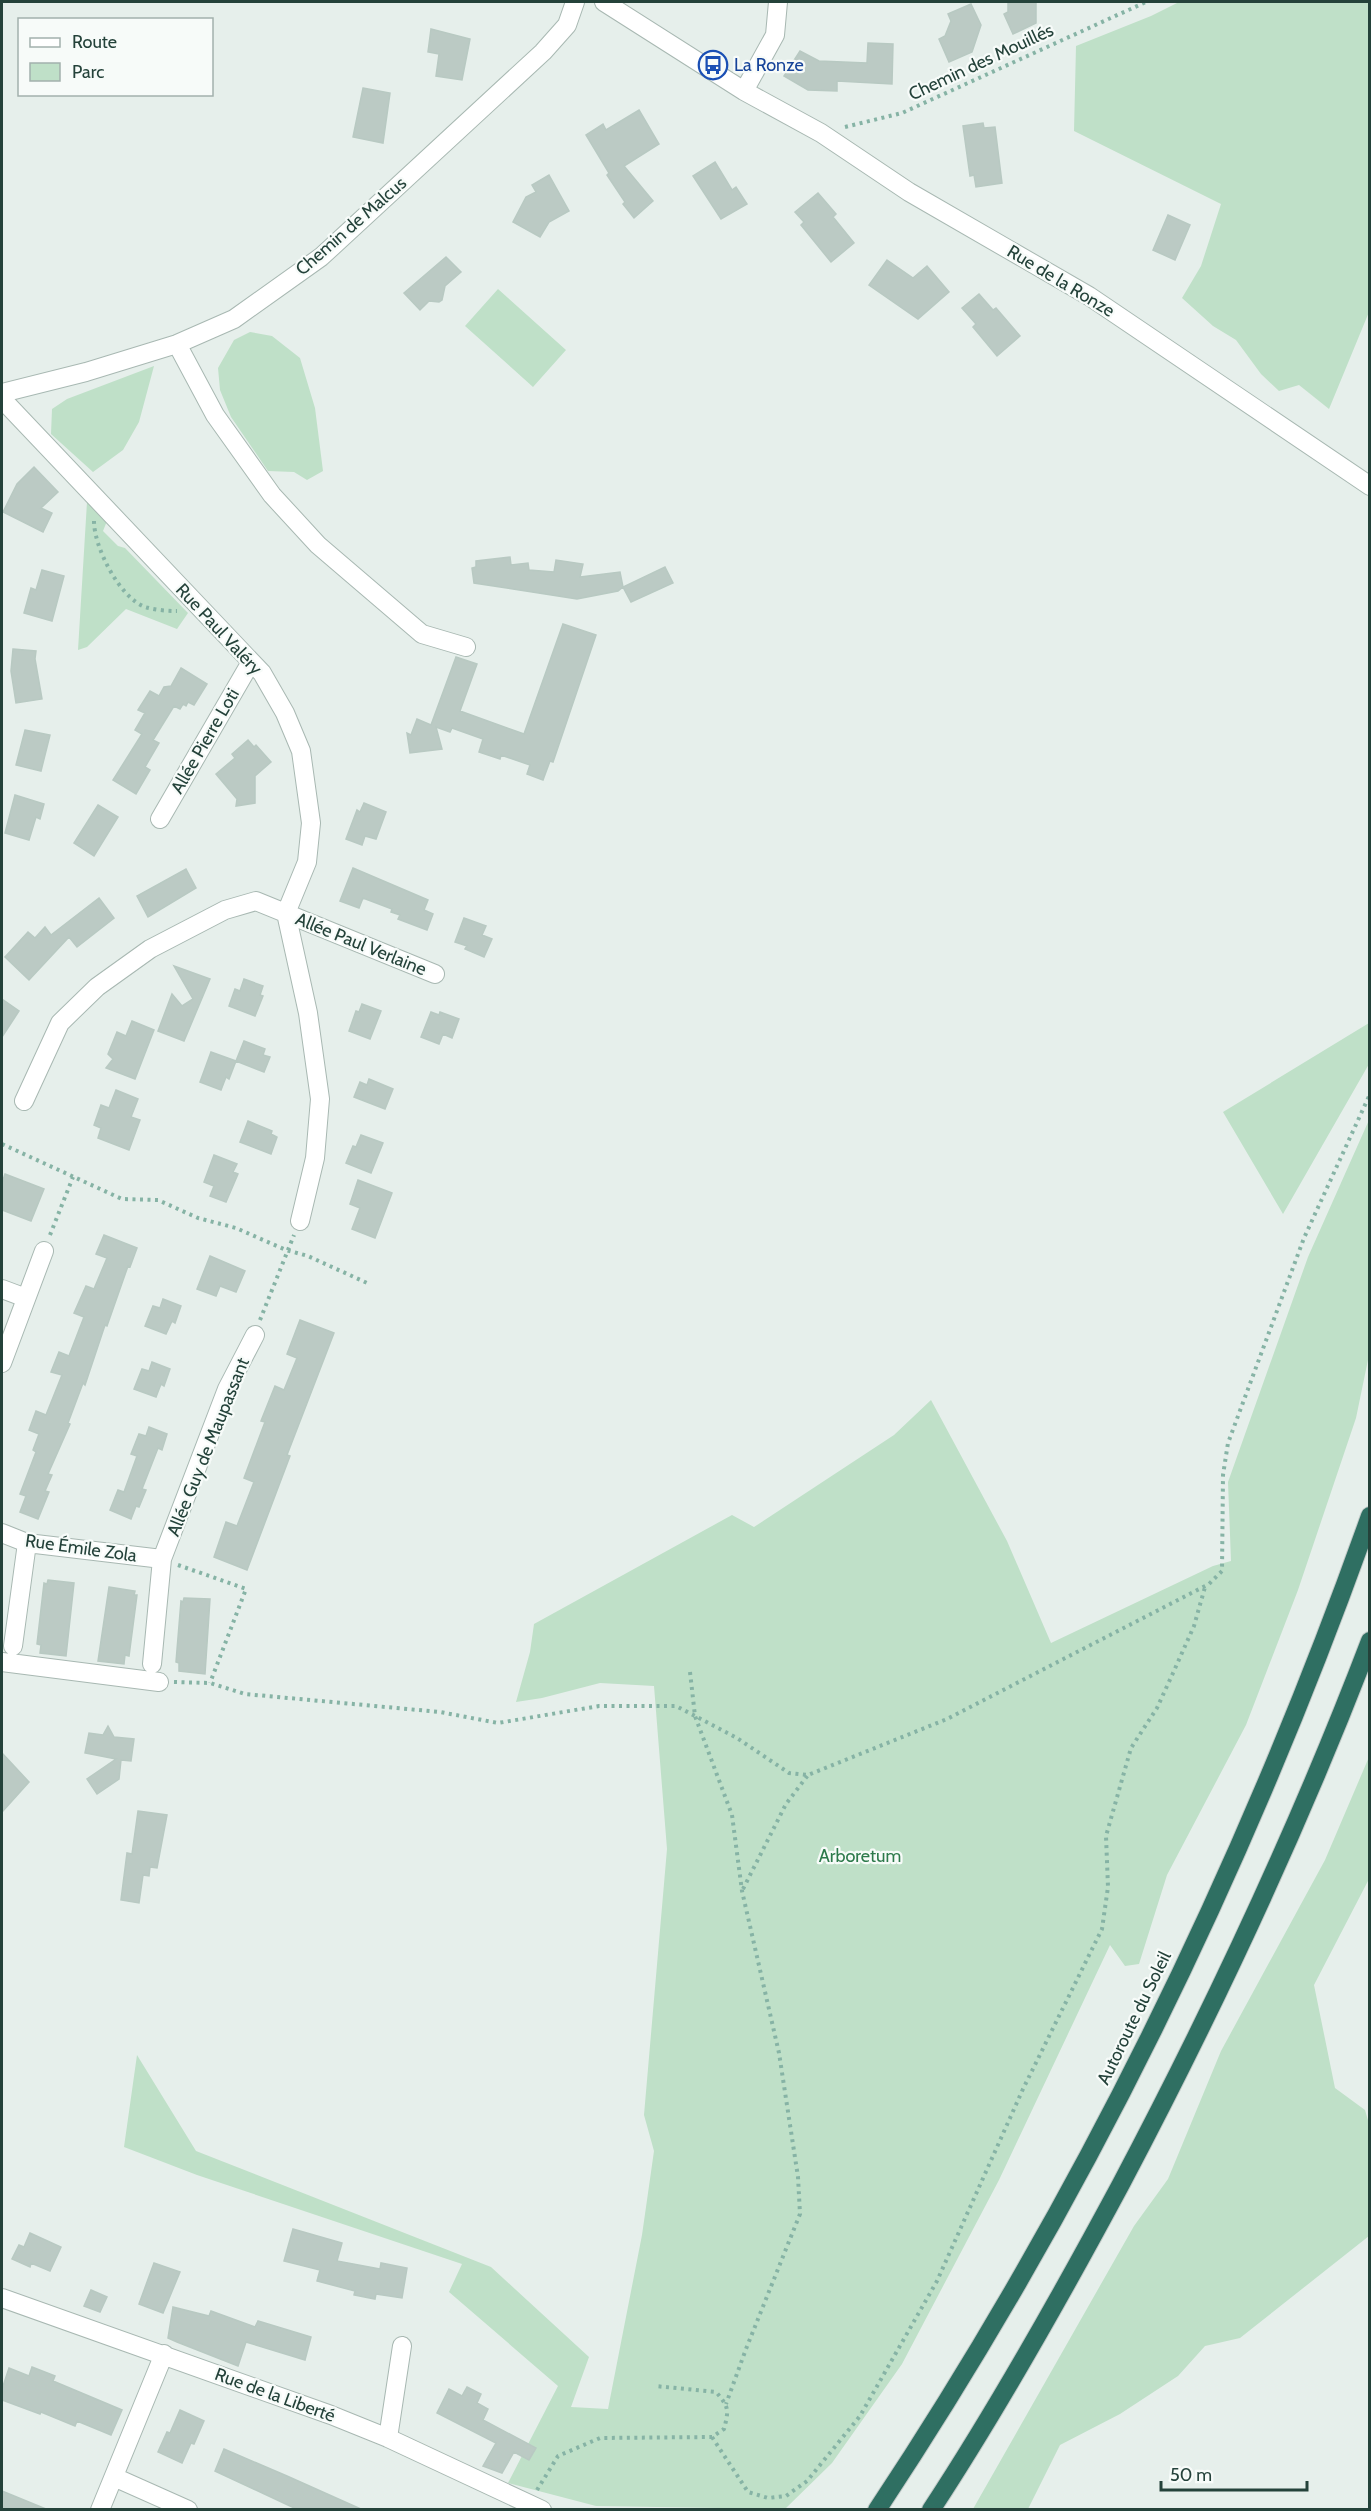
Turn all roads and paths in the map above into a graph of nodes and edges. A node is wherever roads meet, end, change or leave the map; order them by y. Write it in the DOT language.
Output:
graph roads {
  1 [pos="575,2"];
  2 [pos="604,2"];
  3 [pos="778,2"];
  4 [pos="1146,2"];
  5 [pos="744,91"];
  6 [pos="821,133"];
  7 [pos="177,344"];
  8 [pos="2,395"];
  9 [pos="1370,486"];
  10 [pos="97,500"];
  11 [pos="198,606"];
  12 [pos="466,647"];
  13 [pos="251,662"];
  14 [pos="160,819"];
  15 [pos="286,913"];
  16 [pos="435,974"];
  17 [pos="1370,1094"];
  18 [pos="24,1101"];
  19 [pos="2,1144"];
  20 [pos="73,1177"];
  21 [pos="300,1221"];
  22 [pos="286,1250"];
  23 [pos="44,1251"];
  24 [pos="367,1282"];
  25 [pos="2,1288"];
  26 [pos="26,1298"];
  27 [pos="255,1335"];
  28 [pos="2,1363"];
  29 [pos="1370,1516"];
  30 [pos="2,1533"];
  31 [pos="27,1543"];
  32 [pos="162,1559"];
  33 [pos="1205,1587"];
  34 [pos="1370,1641"];
  35 [pos="13,1646"];
  36 [pos="2,1662"];
  37 [pos="152,1664"];
  38 [pos="690,1672"];
  39 [pos="159,1682"];
  40 [pos="210,1683"];
  41 [pos="695,1716"];
  42 [pos="808,1775"];
  43 [pos="742,1891"];
  44 [pos="2,2298"];
  45 [pos="402,2346"];
  46 [pos="164,2354"];
  47 [pos="655,2386"];
  48 [pos="726,2404"];
  49 [pos="712,2437"];
  50 [pos="387,2438"];
  51 [pos="114,2477"];
  52 [pos="536,2507"];
  53 [pos="100,2510"];
  54 [pos="188,2510"];
  55 [pos="877,2510"];
  56 [pos="931,2510"];
  1 -- 7 [label="street, Chemin de Malcus"];
  2 -- 5 [label="street, Rue de la Ronze"];
  3 -- 5 [label="street"];
  4 -- 6 [label="path, Chemin des Mouillés"];
  5 -- 6 [label="street, Rue de la Ronze"];
  6 -- 9 [label="street, Rue de la Ronze"];
  7 -- 8 [label="street, Chemin de Malcus"];
  7 -- 12 [label="street"];
  8 -- 10 [label="street, Rue Paul Valéry"];
  10 -- 11 [label="street, Rue Paul Valéry"];
  10 -- 11 [label="path"];
  11 -- 13 [label="street, Rue Paul Valéry"];
  13 -- 14 [label="street, Allée Pierre Loti"];
  13 -- 15 [label="street, Rue Paul Valéry"];
  15 -- 16 [label="street, Allée Paul Verlaine"];
  15 -- 18 [label="street, Allée Paul Verlaine"];
  15 -- 21 [label="street"];
  17 -- 42 [label="path"];
  19 -- 20 [label="path"];
  20 -- 22 [label="path"];
  20 -- 23 [label="path"];
  21 -- 22 [label="path"];
  22 -- 24 [label="path"];
  22 -- 27 [label="path"];
  23 -- 26 [label="street"];
  25 -- 26 [label="street"];
  26 -- 28 [label="street"];
  27 -- 32 [label="street, Allée Guy de Maupassant"];
  29 -- 55 [label="highway, Autoroute du Soleil"];
  30 -- 31 [label="street, Rue Émile Zola"];
  31 -- 32 [label="street, Rue Émile Zola"];
  31 -- 35 [label="street"];
  32 -- 37 [label="street, Allée Guy de Maupassant"];
  32 -- 40 [label="path"];
  33 -- 49 [label="path"];
  34 -- 56 [label="highway"];
  36 -- 39 [label="street"];
  38 -- 41 [label="path"];
  39 -- 40 [label="path"];
  40 -- 41 [label="path"];
  41 -- 42 [label="path"];
  41 -- 43 [label="path"];
  42 -- 43 [label="path"];
  43 -- 48 [label="path"];
  44 -- 46 [label="street, Rue de la Liberté"];
  45 -- 50 [label="street"];
  46 -- 50 [label="street, Rue de la Liberté"];
  46 -- 51 [label="street"];
  47 -- 48 [label="path"];
  48 -- 49 [label="path"];
  49 -- 52 [label="path"];
  50 -- 52 [label="street, Rue de la Liberté"];
  51 -- 53 [label="street"];
  51 -- 54 [label="street"];
}
